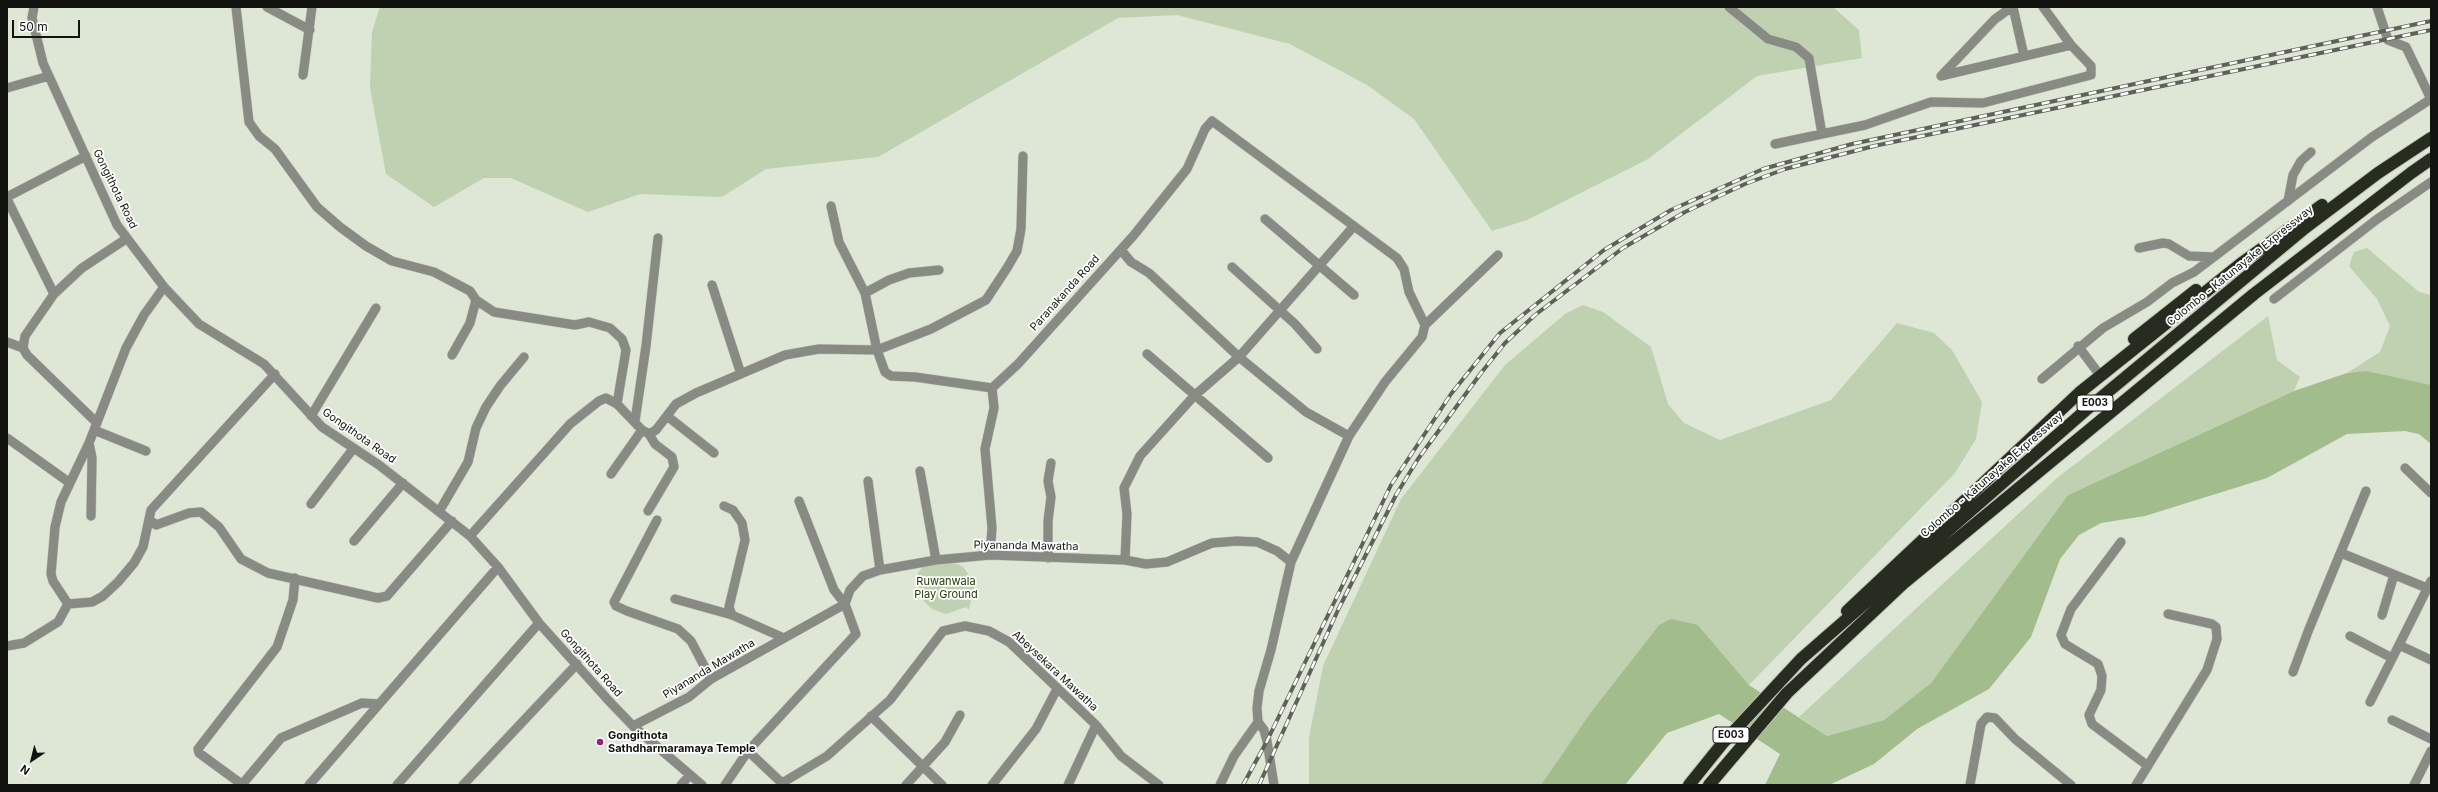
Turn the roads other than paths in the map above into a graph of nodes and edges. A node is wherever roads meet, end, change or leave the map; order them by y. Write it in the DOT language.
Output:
graph roads {
  1 [pos="34,7"];
  2 [pos="236,7"];
  3 [pos="267,7"];
  4 [pos="312,7"];
  5 [pos="1729,7"];
  6 [pos="2013,7"];
  7 [pos="2043,7"];
  8 [pos="2377,7"];
  9 [pos="310,30"];
  10 [pos="2071,45"];
  11 [pos="2024,56"];
  12 [pos="303,75"];
  13 [pos="49,76"];
  14 [pos="7,88"];
  15 [pos="2431,99"];
  16 [pos="1822,134"];
  17 [pos="2431,138"];
  18 [pos="1775,144"];
  19 [pos="2311,152"];
  20 [pos="86,156"];
  21 [pos="1023,156"];
  22 [pos="2431,160"];
  23 [pos="2385,168"];
  24 [pos="2431,182"];
  25 [pos="2351,193"];
  26 [pos="7,198"];
  27 [pos="2288,201"];
  28 [pos="830,206"];
  29 [pos="2303,218"];
  30 [pos="1265,219"];
  31 [pos="1354,226"];
  32 [pos="658,238"];
  33 [pos="126,239"];
  34 [pos="2139,248"];
  35 [pos="1120,250"];
  36 [pos="1498,255"];
  37 [pos="2213,257"];
  38 [pos="1232,267"];
  39 [pos="1318,267"];
  40 [pos="939,270"];
  41 [pos="712,285"];
  42 [pos="164,287"];
  43 [pos="866,293"];
  44 [pos="54,294"];
  45 [pos="1354,295"];
  46 [pos="2274,299"];
  47 [pos="476,300"];
  48 [pos="376,308"];
  49 [pos="1278,311"];
  50 [pos="1425,325"];
  51 [pos="7,342"];
  52 [pos="2078,346"];
  53 [pos="24,348"];
  54 [pos="1317,349"];
  55 [pos="877,350"];
  56 [pos="1147,354"];
  57 [pos="452,355"];
  58 [pos="524,357"];
  59 [pos="1239,357"];
  60 [pos="2096,370"];
  61 [pos="275,374"];
  62 [pos="741,374"];
  63 [pos="2042,379"];
  64 [pos="992,388"];
  65 [pos="1194,396"];
  66 [pos="617,404"];
  67 [pos="311,416"];
  68 [pos="667,416"];
  69 [pos="635,421"];
  70 [pos="95,427"];
  71 [pos="645,432"];
  72 [pos="1349,436"];
  73 [pos="7,438"];
  74 [pos="89,443"];
  75 [pos="352,449"];
  76 [pos="146,451"];
  77 [pos="714,453"];
  78 [pos="1268,458"];
  79 [pos="1051,463"];
  80 [pos="2404,468"];
  81 [pos="920,470"];
  82 [pos="611,474"];
  83 [pos="868,480"];
  84 [pos="70,483"];
  85 [pos="403,483"];
  86 [pos="2366,491"];
  87 [pos="2431,493"];
  88 [pos="799,501"];
  89 [pos="311,504"];
  90 [pos="724,506"];
  91 [pos="440,510"];
  92 [pos="648,511"];
  93 [pos="90,516"];
  94 [pos="150,520"];
  95 [pos="657,520"];
  96 [pos="452,521"];
  97 [pos="470,536"];
  98 [pos="354,541"];
  99 [pos="2121,542"];
  100 [pos="2341,553"];
  101 [pos="990,555"];
  102 [pos="1048,558"];
  103 [pos="936,560"];
  104 [pos="1125,560"];
  105 [pos="1291,562"];
  106 [pos="498,567"];
  107 [pos="880,570"];
  108 [pos="2394,575"];
  109 [pos="295,578"];
  110 [pos="2429,584"];
  111 [pos="1867,591"];
  112 [pos="675,599"];
  113 [pos="68,604"];
  114 [pos="844,604"];
  115 [pos="2168,614"];
  116 [pos="732,615"];
  117 [pos="2382,615"];
  118 [pos="539,624"];
  119 [pos="1832,629"];
  120 [pos="2350,636"];
  121 [pos="784,638"];
  122 [pos="2398,645"];
  123 [pos="7,646"];
  124 [pos="2392,658"];
  125 [pos="1801,659"];
  126 [pos="2431,660"];
  127 [pos="577,664"];
  128 [pos="2293,672"];
  129 [pos="711,680"];
  130 [pos="1057,689"];
  131 [pos="2370,702"];
  132 [pos="379,704"];
  133 [pos="960,714"];
  134 [pos="871,716"];
  135 [pos="2392,720"];
  136 [pos="1258,722"];
  137 [pos="1096,725"];
  138 [pos="633,726"];
  139 [pos="2431,739"];
  140 [pos="748,750"];
  141 [pos="2431,751"];
  142 [pos="923,766"];
  143 [pos="2148,766"];
  144 [pos="690,775"];
  145 [pos="783,784"];
  146 [pos="309,785"];
  147 [pos="397,785"];
  148 [pos="463,785"];
  149 [pos="681,785"];
  150 [pos="702,785"];
  151 [pos="725,785"];
  152 [pos="906,785"];
  153 [pos="942,785"];
  154 [pos="992,785"];
  155 [pos="1068,785"];
  156 [pos="1159,785"];
  157 [pos="1220,785"];
  158 [pos="1274,785"];
  159 [pos="1690,785"];
  160 [pos="1709,785"];
  161 [pos="1970,785"];
  162 [pos="2071,785"];
  163 [pos="2136,785"];
  164 [pos="2414,785"];
  1 -- 13 [label="street, Gongithota Road"];
  2 -- 47 [label="street"];
  3 -- 9 [label="street"];
  4 -- 9 [label="street"];
  5 -- 16 [label="street"];
  6 -- 11 [label="street"];
  6 -- 11 [label="street"];
  7 -- 10 [label="street"];
  8 -- 15 [label="street"];
  9 -- 12 [label="street"];
  10 -- 11 [label="street"];
  10 -- 16 [label="street"];
  13 -- 14 [label="street"];
  13 -- 20 [label="street, Gongithota Road"];
  15 -- 27 [label="street"];
  16 -- 18 [label="street"];
  17 -- 23 [label="highway, Colombo - Katunayake Expressway / E003"];
  19 -- 27 [label="street"];
  20 -- 26 [label="street"];
  20 -- 33 [label="street, Gongithota Road"];
  21 -- 55 [label="street"];
  22 -- 160 [label="highway, E003"];
  23 -- 25 [label="highway, Colombo - Katunayake Expressway / E003"];
  23 -- 29 [label="highway"];
  24 -- 46 [label="street"];
  25 -- 119 [label="highway"];
  25 -- 125 [label="highway, Colombo - Katunayake Expressway / E003"];
  26 -- 44 [label="street"];
  27 -- 37 [label="street"];
  28 -- 43 [label="street"];
  29 -- 60 [label="highway"];
  29 -- 111 [label="highway"];
  30 -- 39 [label="street"];
  31 -- 35 [label="street, Paranakanda Road"];
  31 -- 39 [label="street"];
  31 -- 50 [label="street"];
  32 -- 69 [label="street"];
  33 -- 42 [label="street, Gongithota Road"];
  33 -- 44 [label="street"];
  34 -- 37 [label="street"];
  35 -- 59 [label="street"];
  35 -- 64 [label="street, Paranakanda Road"];
  36 -- 50 [label="street"];
  37 -- 52 [label="street"];
  38 -- 49 [label="street"];
  39 -- 45 [label="street"];
  39 -- 49 [label="street"];
  40 -- 43 [label="street"];
  41 -- 62 [label="street"];
  42 -- 61 [label="street, Gongithota Road"];
  42 -- 70 [label="street"];
  43 -- 55 [label="street"];
  44 -- 53 [label="street"];
  47 -- 57 [label="street"];
  47 -- 66 [label="street"];
  48 -- 67 [label="street"];
  49 -- 54 [label="street"];
  49 -- 59 [label="street"];
  50 -- 72 [label="street"];
  51 -- 53 [label="street"];
  52 -- 60 [label="street"];
  52 -- 63 [label="street"];
  53 -- 70 [label="street"];
  55 -- 62 [label="street"];
  55 -- 64 [label="street"];
  56 -- 65 [label="street"];
  58 -- 91 [label="street"];
  59 -- 65 [label="street"];
  59 -- 72 [label="street"];
  60 -- 111 [label="highway"];
  61 -- 67 [label="street, Gongithota Road"];
  61 -- 94 [label="street"];
  62 -- 68 [label="street"];
  64 -- 101 [label="street"];
  65 -- 78 [label="street"];
  65 -- 104 [label="street"];
  66 -- 69 [label="street"];
  66 -- 97 [label="street"];
  67 -- 75 [label="street, Gongithota Road"];
  68 -- 71 [label="street"];
  68 -- 77 [label="street"];
  69 -- 71 [label="street"];
  70 -- 74 [label="street"];
  70 -- 76 [label="street"];
  71 -- 82 [label="street"];
  71 -- 92 [label="street"];
  72 -- 105 [label="street"];
  73 -- 84 [label="street"];
  74 -- 84 [label="street"];
  74 -- 93 [label="street"];
  75 -- 85 [label="street, Gongithota Road"];
  75 -- 89 [label="street"];
  79 -- 102 [label="street"];
  80 -- 87 [label="street"];
  81 -- 103 [label="street"];
  83 -- 107 [label="street"];
  84 -- 113 [label="street"];
  85 -- 91 [label="street, Gongithota Road"];
  85 -- 98 [label="street"];
  86 -- 100 [label="street"];
  88 -- 114 [label="street"];
  90 -- 116 [label="street"];
  91 -- 96 [label="street, Gongithota Road"];
  94 -- 109 [label="street"];
  94 -- 113 [label="street"];
  95 -- 129 [label="street"];
  96 -- 97 [label="street, Gongithota Road"];
  96 -- 109 [label="street"];
  97 -- 106 [label="street, Gongithota Road"];
  99 -- 143 [label="street"];
  100 -- 108 [label="street"];
  100 -- 128 [label="street"];
  101 -- 102 [label="street, Piyananda Mawatha"];
  101 -- 103 [label="street, Piyananda Mawatha"];
  102 -- 104 [label="street, Piyananda Mawatha"];
  103 -- 107 [label="street, Piyananda Mawatha"];
  104 -- 105 [label="street, Piyananda Mawatha"];
  105 -- 136 [label="street"];
  106 -- 118 [label="street, Gongithota Road"];
  106 -- 132 [label="street"];
  107 -- 114 [label="street, Piyananda Mawatha"];
  108 -- 110 [label="street"];
  108 -- 117 [label="street"];
  109 -- 132 [label="street"];
  110 -- 122 [label="street"];
  111 -- 119 [label="highway"];
  112 -- 116 [label="street"];
  113 -- 123 [label="street"];
  114 -- 121 [label="street, Piyananda Mawatha"];
  114 -- 140 [label="street"];
  115 -- 143 [label="street"];
  116 -- 121 [label="street"];
  118 -- 127 [label="street, Gongithota Road"];
  118 -- 147 [label="street"];
  119 -- 125 [label="highway"];
  120 -- 124 [label="street"];
  121 -- 129 [label="street, Piyananda Mawatha"];
  122 -- 124 [label="street"];
  122 -- 126 [label="street"];
  124 -- 131 [label="street"];
  125 -- 159 [label="highway, Colombo - Katunayake Expressway / E003"];
  127 -- 138 [label="street, Gongithota Road"];
  127 -- 148 [label="street"];
  129 -- 138 [label="street, Piyananda Mawatha"];
  130 -- 134 [label="street, Abeysekara Mawatha"];
  130 -- 137 [label="street, Abeysekara Mawatha"];
  130 -- 154 [label="street"];
  132 -- 146 [label="street"];
  133 -- 142 [label="street"];
  134 -- 142 [label="street"];
  134 -- 145 [label="street, Abeysekara Mawatha"];
  135 -- 139 [label="street"];
  136 -- 157 [label="street"];
  136 -- 158 [label="street"];
  137 -- 155 [label="street"];
  137 -- 156 [label="street, Abeysekara Mawatha"];
  138 -- 144 [label="street, Gongithota Road"];
  140 -- 145 [label="street"];
  140 -- 151 [label="street"];
  141 -- 164 [label="street"];
  142 -- 152 [label="street"];
  142 -- 153 [label="street"];
  143 -- 163 [label="street"];
  144 -- 149 [label="street"];
  144 -- 150 [label="street, Gongithota Road"];
  161 -- 162 [label="street"];
}
